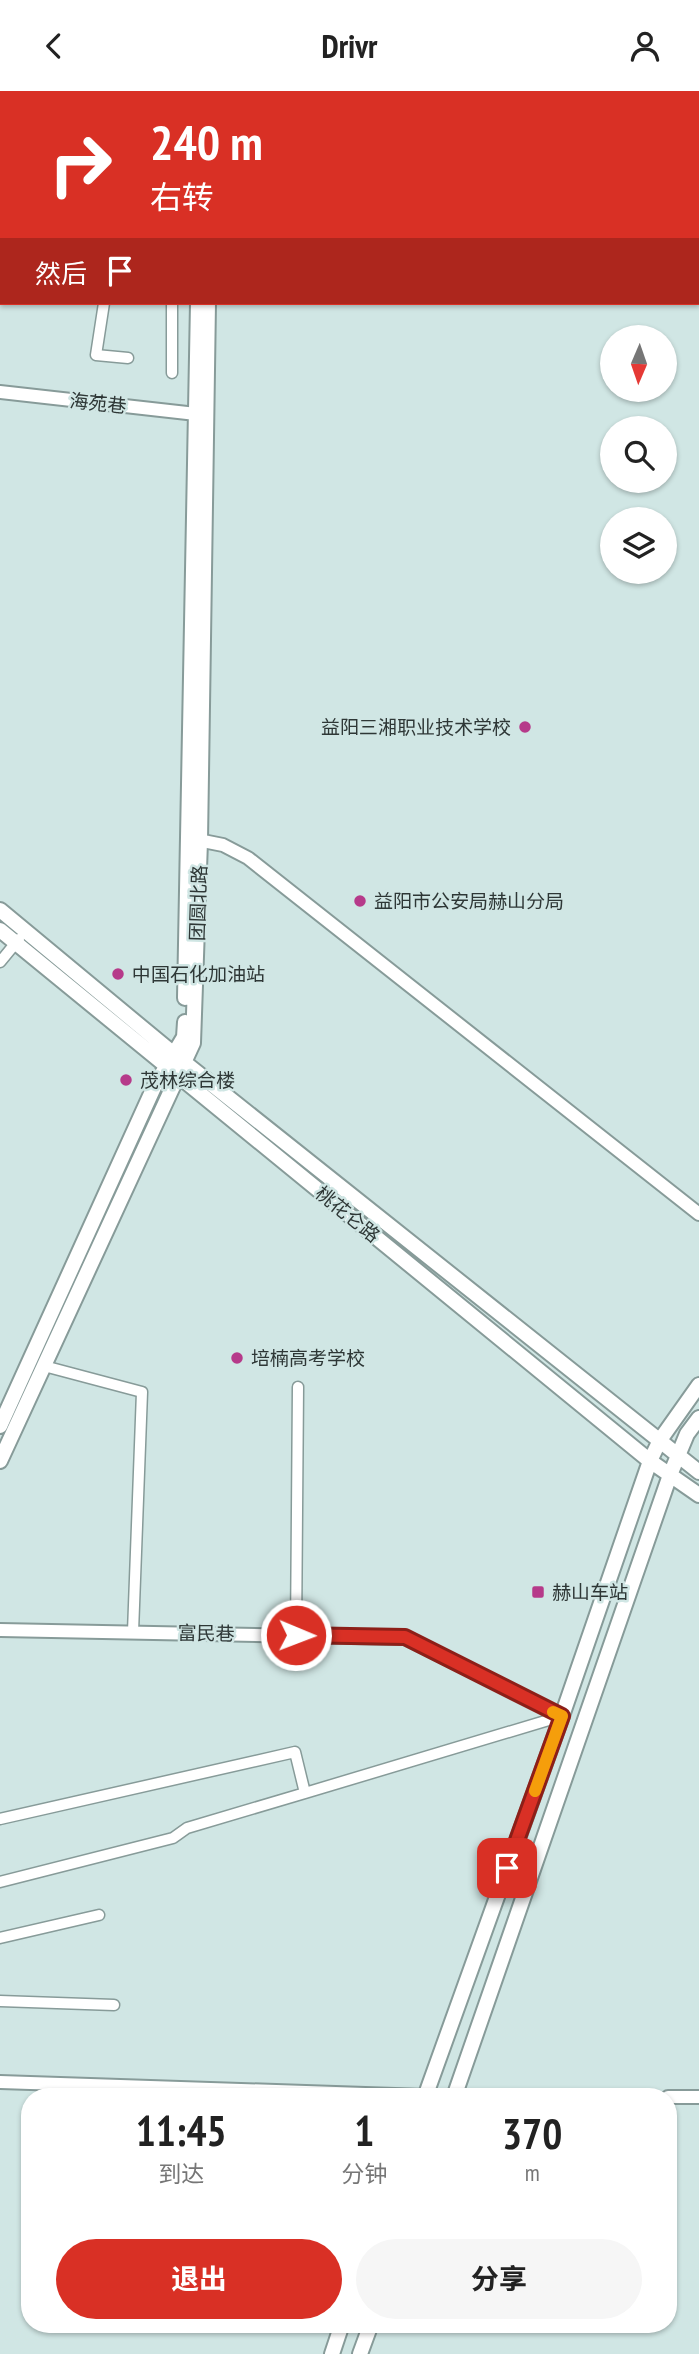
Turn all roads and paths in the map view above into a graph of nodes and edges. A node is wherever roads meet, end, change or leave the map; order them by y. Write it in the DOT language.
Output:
graph roads {
  1 [pos="104,305"];
  2 [pos="172,305"];
  3 [pos="198,305"];
  4 [pos="208,305"];
  5 [pos="128,358"];
  6 [pos="172,373"];
  7 [pos="0,392"];
  8 [pos="196,414"];
  9 [pos="195,839"];
  10 [pos="0,909"];
  11 [pos="0,930"];
  12 [pos="25,930"];
  13 [pos="16,943"];
  14 [pos="0,962"];
  15 [pos="176,1065"];
  16 [pos="699,1215"];
  17 [pos="44,1366"];
  18 [pos="699,1385"];
  19 [pos="298,1387"];
  20 [pos="699,1418"];
  21 [pos="0,1426"];
  22 [pos="660,1440"];
  23 [pos="678,1455"];
  24 [pos="0,1461"];
  25 [pos="650,1461"];
  26 [pos="699,1472"];
  27 [pos="670,1475"];
  28 [pos="699,1495"];
  29 [pos="0,1630"];
  30 [pos="133,1632"];
  31 [pos="296,1635"];
  32 [pos="562,1716"];
  33 [pos="305,1793"];
  34 [pos="0,1819"];
  35 [pos="0,1882"];
  36 [pos="99,1915"];
  37 [pos="0,1938"];
  38 [pos="0,2001"];
  39 [pos="114,2005"];
  40 [pos="0,2082"];
  41 [pos="182,2088"];
  42 [pos="428,2088"];
  43 [pos="457,2088"];
  44 [pos="677,2097"];
  45 [pos="699,2097"];
  46 [pos="339,2333"];
  47 [pos="368,2333"];
  48 [pos="331,2354"];
  49 [pos="360,2354"];
  1 -- 5 [label="street"];
  2 -- 6 [label="street"];
  3 -- 8 [label="main road, 团圆北路"];
  4 -- 9 [label="main road, 团圆北路"];
  7 -- 8 [label="street, 海苑巷"];
  8 -- 9 [label="main road, 团圆北路"];
  9 -- 15 [label="main road, 团圆北路"];
  9 -- 16 [label="street"];
  10 -- 12 [label="main road, 桃花仑路"];
  11 -- 13 [label="main road, 桃花仑路"];
  12 -- 13 [label="street"];
  12 -- 15 [label="main road, 桃花仑路"];
  13 -- 14 [label="street"];
  13 -- 15 [label="main road, 桃花仑路"];
  15 -- 17 [label="main road, 团圆北路"];
  15 -- 21 [label="main road, 团圆北路"];
  15 -- 22 [label="main road, 桃花仑路"];
  15 -- 25 [label="main road, 桃花仑路"];
  17 -- 24 [label="main road, 团圆北路"];
  17 -- 30 [label="street"];
  18 -- 22 [label="main road"];
  19 -- 31 [label="street"];
  20 -- 23 [label="main road"];
  22 -- 23 [label="main road, 桃花仑路"];
  22 -- 25 [label="main road"];
  23 -- 26 [label="main road, 桃花仑路"];
  23 -- 27 [label="main road"];
  25 -- 27 [label="main road, 桃花仑路"];
  25 -- 32 [label="main road"];
  27 -- 28 [label="main road, 桃花仑路"];
  27 -- 43 [label="main road"];
  29 -- 30 [label="street, 富民巷"];
  30 -- 31 [label="street, 富民巷"];
  31 -- 32 [label="street, 富民巷"];
  32 -- 33 [label="street"];
  32 -- 42 [label="main road"];
  33 -- 34 [label="street"];
  33 -- 35 [label="street"];
  36 -- 37 [label="street"];
  38 -- 39 [label="street"];
  40 -- 41 [label="street"];
  44 -- 45 [label="street"];
  46 -- 48 [label="main road"];
  47 -- 49 [label="main road"];
}
